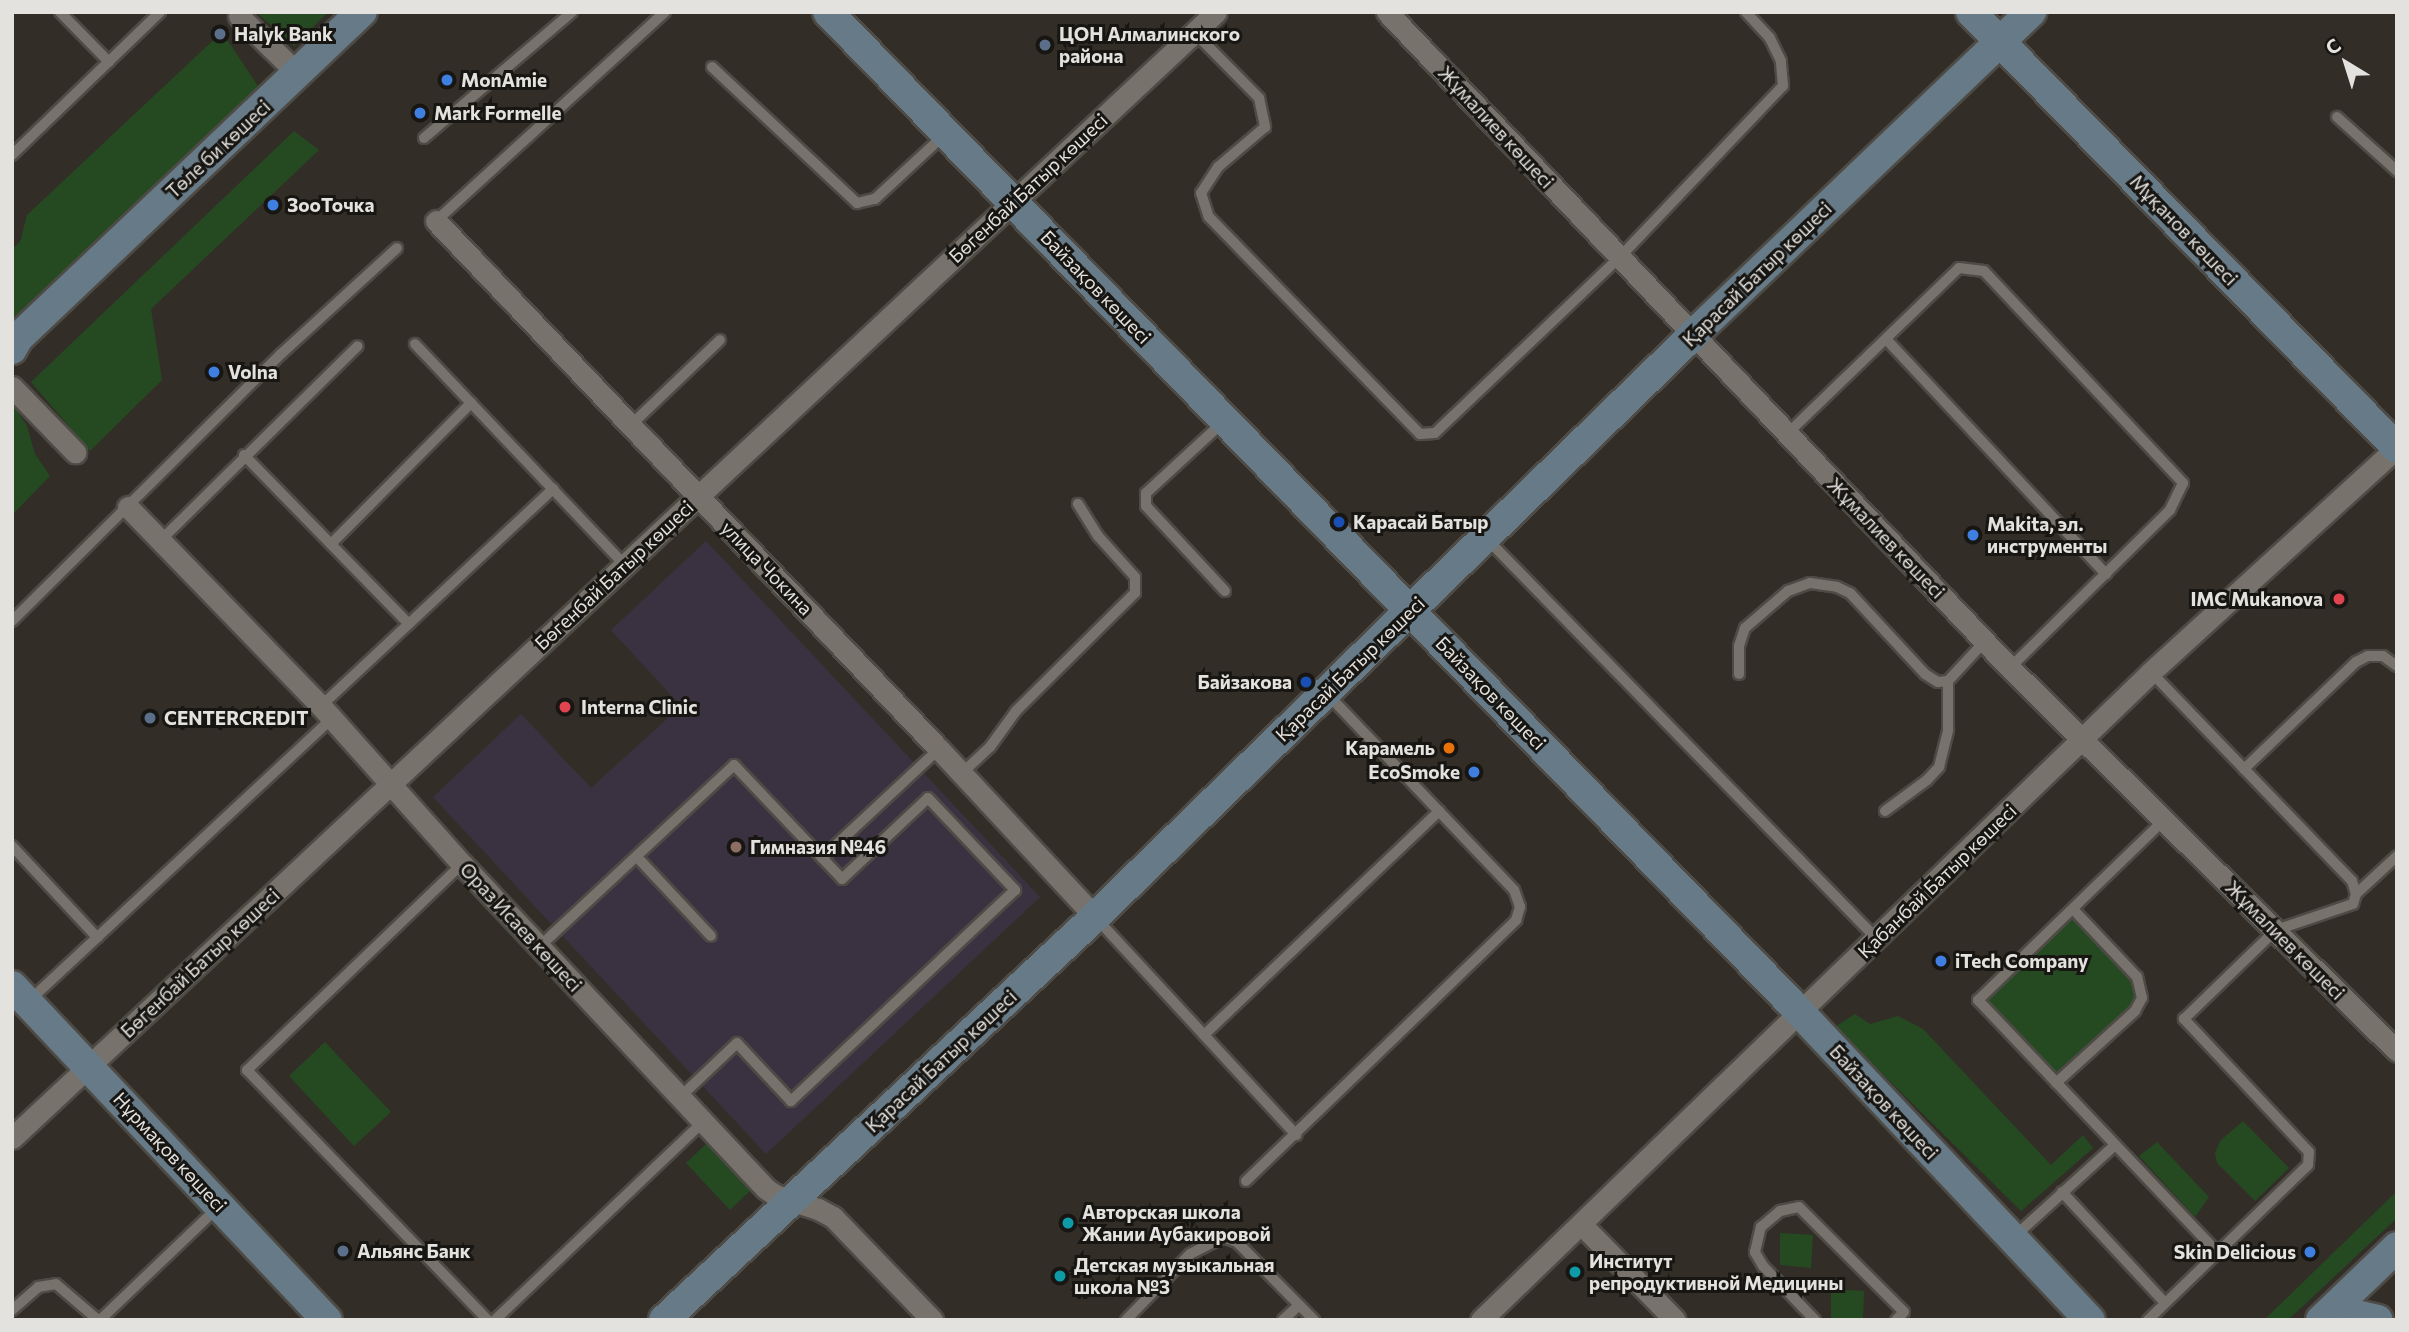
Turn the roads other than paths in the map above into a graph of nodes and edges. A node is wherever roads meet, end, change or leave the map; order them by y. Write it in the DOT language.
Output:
graph roads {
  1 [pos="60,12"];
  2 [pos="160,12"];
  3 [pos="362,12"];
  4 [pos="572,12"];
  5 [pos="665,12"];
  6 [pos="828,12"];
  7 [pos="1216,12"];
  8 [pos="1387,12"];
  9 [pos="1746,12"];
  10 [pos="1971,12"];
  11 [pos="2031,12"];
  12 [pos="239,16"];
  13 [pos="1194,32"];
  14 [pos="1999,43"];
  15 [pos="108,62"];
  16 [pos="712,67"];
  17 [pos="298,74"];
  18 [pos="2337,117"];
  19 [pos="946,133"];
  20 [pos="424,138"];
  21 [pos="12,155"];
  22 [pos="2397,171"];
  23 [pos="1013,202"];
  24 [pos="436,221"];
  25 [pos="397,248"];
  26 [pos="1619,258"];
  27 [pos="73,286"];
  28 [pos="1693,335"];
  29 [pos="1886,339"];
  30 [pos="720,340"];
  31 [pos="415,344"];
  32 [pos="358,346"];
  33 [pos="12,349"];
  34 [pos="12,363"];
  35 [pos="12,387"];
  36 [pos="471,404"];
  37 [pos="1225,420"];
  38 [pos="631,425"];
  39 [pos="1787,434"];
  40 [pos="2397,448"];
  41 [pos="75,452"];
  42 [pos="244,455"];
  43 [pos="553,489"];
  44 [pos="699,496"];
  45 [pos="1078,504"];
  46 [pos="128,507"];
  47 [pos="1485,537"];
  48 [pos="161,540"];
  49 [pos="331,544"];
  50 [pos="625,565"];
  51 [pos="2106,574"];
  52 [pos="1225,591"];
  53 [pos="1410,610"];
  54 [pos="12,621"];
  55 [pos="409,624"];
  56 [pos="1985,641"];
  57 [pos="2397,666"];
  58 [pos="2010,668"];
  59 [pos="2151,672"];
  60 [pos="1739,674"];
  61 [pos="1948,681"];
  62 [pos="1326,693"];
  63 [pos="326,712"];
  64 [pos="2083,738"];
  65 [pos="939,749"];
  66 [pos="2244,769"];
  67 [pos="962,773"];
  68 [pos="391,784"];
  69 [pos="1439,811"];
  70 [pos="1885,811"];
  71 [pos="2164,820"];
  72 [pos="12,846"];
  73 [pos="2397,856"];
  74 [pos="637,858"];
  75 [pos="822,858"];
  76 [pos="462,864"];
  77 [pos="2356,894"];
  78 [pos="2073,909"];
  79 [pos="1095,917"];
  80 [pos="2276,930"];
  81 [pos="711,936"];
  82 [pos="97,937"];
  83 [pos="1878,939"];
  84 [pos="539,947"];
  85 [pos="20,994"];
  86 [pos="1801,1014"];
  87 [pos="1204,1035"];
  88 [pos="2397,1051"];
  89 [pos="90,1066"];
  90 [pos="2056,1083"];
  91 [pos="680,1097"];
  92 [pos="703,1122"];
  93 [pos="1296,1135"];
  94 [pos="12,1138"];
  95 [pos="2115,1144"];
  96 [pos="1246,1181"];
  97 [pos="2062,1192"];
  98 [pos="791,1200"];
  99 [pos="220,1205"];
  100 [pos="1581,1224"];
  101 [pos="2012,1239"];
  102 [pos="2397,1247"];
  103 [pos="2217,1252"];
  104 [pos="2165,1303"];
  105 [pos="1299,1305"];
  106 [pos="12,1310"];
  107 [pos="99,1320"];
  108 [pos="327,1320"];
  109 [pos="488,1320"];
  110 [pos="495,1320"];
  111 [pos="664,1320"];
  112 [pos="932,1320"];
  113 [pos="1126,1320"];
  114 [pos="1283,1320"];
  115 [pos="1314,1320"];
  116 [pos="1481,1320"];
  117 [pos="1675,1320"];
  118 [pos="1815,1320"];
  119 [pos="1896,1320"];
  120 [pos="2090,1320"];
  121 [pos="2148,1320"];
  122 [pos="2321,1320"];
  123 [pos="2344,1320"];
  124 [pos="2378,1320"];
  1 -- 15 [label="lane"];
  2 -- 15 [label="lane"];
  3 -- 17 [label="street, Төле би көшесі"];
  4 -- 20 [label="lane"];
  5 -- 24 [label="lane"];
  6 -- 19 [label="street, Байзақов көшесі"];
  7 -- 13 [label="street, Бөгенбай Батыр көшесі"];
  8 -- 26 [label="street, Жұмалиев көшесі"];
  9 -- 26 [label="lane"];
  10 -- 14 [label="street, Мұқанов көшесі"];
  11 -- 14 [label="street, Қарасай Батыр көшесі"];
  12 -- 17 [label="street"];
  13 -- 23 [label="street, Бөгенбай Батыр көшесі"];
  13 -- 26 [label="lane"];
  14 -- 28 [label="street, Қарасай Батыр көшесі"];
  14 -- 40 [label="street, Мұқанов көшесі"];
  15 -- 21 [label="lane"];
  16 -- 19 [label="lane"];
  17 -- 27 [label="street, Төле би көшесі"];
  18 -- 22 [label="lane"];
  19 -- 23 [label="street, Байзақов көшесі"];
  23 -- 37 [label="street, Байзақов көшесі"];
  23 -- 44 [label="street, Бөгенбай Батыр көшесі"];
  24 -- 38 [label="street, улица Чокина"];
  25 -- 46 [label="lane"];
  26 -- 28 [label="street, Жұмалиев көшесі"];
  27 -- 33 [label="street, Төле би көшесі"];
  27 -- 34 [label="street, Төле би көшесі"];
  28 -- 39 [label="street, Жұмалиев көшесі"];
  28 -- 47 [label="street, Қарасай Батыр көшесі"];
  29 -- 39 [label="lane"];
  29 -- 51 [label="lane"];
  29 -- 51 [label="lane"];
  30 -- 38 [label="lane"];
  31 -- 36 [label="lane"];
  32 -- 42 [label="lane"];
  35 -- 41 [label="street"];
  36 -- 43 [label="lane"];
  36 -- 49 [label="lane"];
  37 -- 52 [label="lane"];
  37 -- 53 [label="street, Байзақов көшесі"];
  38 -- 44 [label="street, улица Чокина"];
  39 -- 56 [label="street, Жұмалиев көшесі"];
  40 -- 59 [label="street, Қабанбай Батыр көшесі"];
  42 -- 48 [label="lane"];
  42 -- 49 [label="lane"];
  43 -- 50 [label="lane"];
  43 -- 55 [label="lane"];
  44 -- 50 [label="street, Бөгенбай Батыр көшесі"];
  44 -- 65 [label="street, улица Чокина"];
  45 -- 67 [label="lane"];
  46 -- 48 [label="street, Ораз Исаев көшесі"];
  46 -- 54 [label="lane"];
  47 -- 53 [label="street, Қарасай Батыр көшесі"];
  47 -- 83 [label="lane"];
  48 -- 63 [label="street, Ораз Исаев көшесі"];
  49 -- 55 [label="lane"];
  50 -- 68 [label="street, Бөгенбай Батыр көшесі"];
  51 -- 58 [label="lane"];
  53 -- 62 [label="street, Қарасай Батыр көшесі"];
  53 -- 86 [label="street, Байзақов көшесі"];
  55 -- 63 [label="lane"];
  56 -- 58 [label="street, Жұмалиев көшесі"];
  56 -- 61 [label="lane"];
  57 -- 66 [label="lane"];
  58 -- 64 [label="street, Жұмалиев көшесі"];
  59 -- 64 [label="street, Қабанбай Батыр көшесі"];
  59 -- 66 [label="lane"];
  60 -- 61 [label="lane"];
  61 -- 70 [label="lane"];
  62 -- 69 [label="lane"];
  62 -- 79 [label="street, Қарасай Батыр көшесі"];
  63 -- 68 [label="street, Ораз Исаев көшесі"];
  63 -- 82 [label="lane"];
  64 -- 71 [label="street, Жұмалиев көшесі"];
  64 -- 83 [label="street, Қабанбай Батыр көшесі"];
  65 -- 67 [label="street, улица Чокина"];
  65 -- 75 [label="lane"];
  66 -- 77 [label="lane"];
  67 -- 79 [label="street, улица Чокина"];
  68 -- 76 [label="street, Ораз Исаев көшесі"];
  68 -- 89 [label="street, Бөгенбай Батыр көшесі"];
  69 -- 87 [label="lane"];
  69 -- 93 [label="lane"];
  71 -- 78 [label="lane"];
  71 -- 80 [label="street, Жұмалиев көшесі"];
  72 -- 82 [label="lane"];
  73 -- 77 [label="lane"];
  74 -- 75 [label="lane"];
  74 -- 81 [label="lane"];
  74 -- 84 [label="lane"];
  75 -- 91 [label="lane"];
  76 -- 84 [label="street, Ораз Исаев көшесі"];
  76 -- 109 [label="lane"];
  77 -- 80 [label="lane"];
  78 -- 90 [label="lane"];
  78 -- 90 [label="lane"];
  79 -- 87 [label="lane"];
  79 -- 98 [label="street, Қарасай Батыр көшесі"];
  80 -- 88 [label="street, Жұмалиев көшесі"];
  80 -- 103 [label="lane"];
  82 -- 85 [label="lane"];
  83 -- 86 [label="street, Қабанбай Батыр көшесі"];
  84 -- 91 [label="street, Ораз Исаев көшесі"];
  85 -- 89 [label="street, Нұрмақов көшесі"];
  86 -- 100 [label="street, Қабанбай Батыр көшесі"];
  86 -- 101 [label="street, Байзақов көшесі"];
  87 -- 93 [label="lane"];
  89 -- 94 [label="street, Бөгенбай Батыр көшесі"];
  89 -- 99 [label="street, Нұрмақов көшесі"];
  90 -- 95 [label="lane"];
  91 -- 92 [label="street, Ораз Исаев көшесі"];
  92 -- 98 [label="street, Ораз Исаев көшесі"];
  92 -- 110 [label="lane"];
  93 -- 96 [label="lane"];
  95 -- 97 [label="lane"];
  95 -- 103 [label="lane"];
  97 -- 101 [label="lane"];
  97 -- 104 [label="lane"];
  98 -- 111 [label="street, Қарасай Батыр көшесі"];
  98 -- 112 [label="street, Ораз Исаев көшесі"];
  99 -- 107 [label="lane"];
  99 -- 108 [label="street, Нұрмақов көшесі"];
  100 -- 116 [label="street, Қабанбай Батыр көшесі"];
  100 -- 117 [label="street"];
  101 -- 120 [label="street, Байзақов көшесі"];
  102 -- 122 [label="street"];
  103 -- 104 [label="lane"];
  104 -- 121 [label="lane"];
  105 -- 113 [label="lane"];
  105 -- 114 [label="lane"];
  105 -- 115 [label="lane"];
  106 -- 107 [label="lane"];
  118 -- 119 [label="lane"];
  123 -- 124 [label="street"];
}
